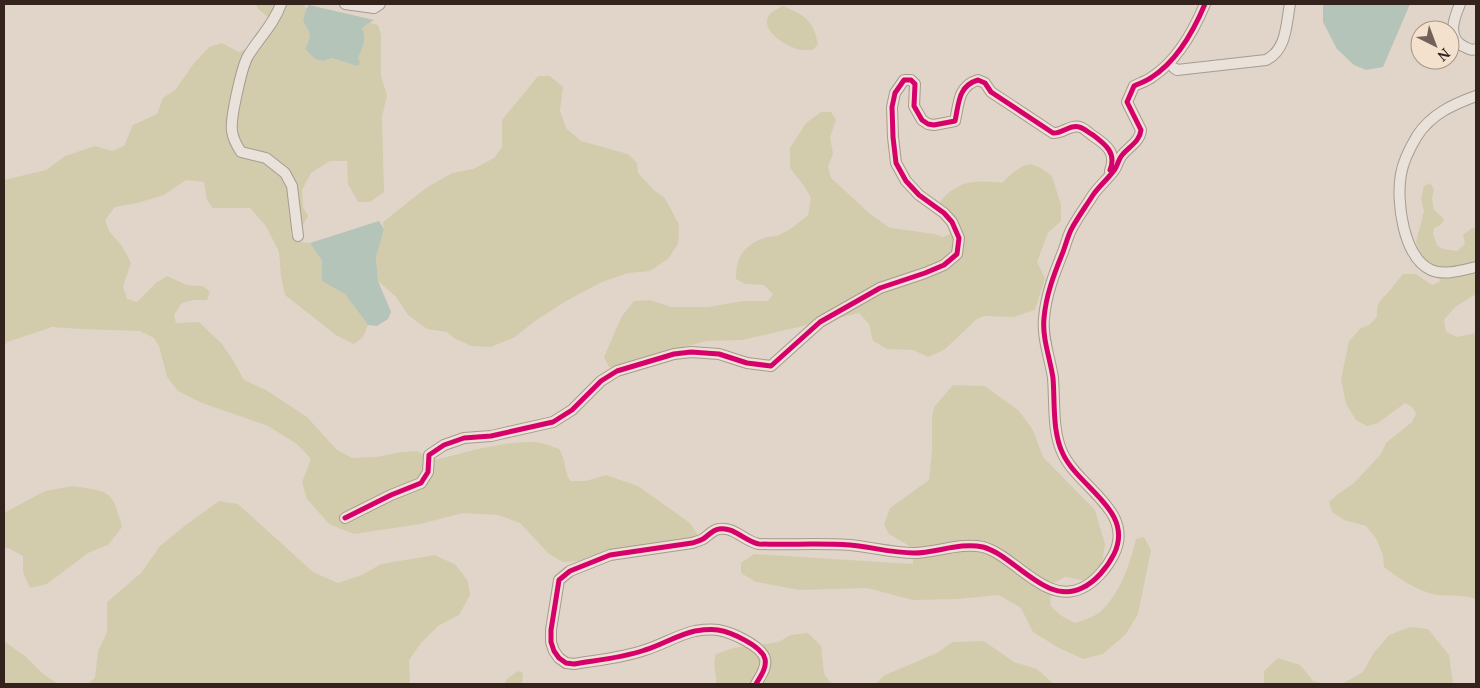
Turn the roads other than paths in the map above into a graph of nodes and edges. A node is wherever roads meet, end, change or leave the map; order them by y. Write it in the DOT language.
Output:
graph roads {
  1 [pos="282,4"];
  2 [pos="345,4"];
  3 [pos="380,4"];
  4 [pos="1205,4"];
  5 [pos="1290,4"];
  6 [pos="1460,4"];
  7 [pos="1189,36"];
  8 [pos="1476,50"];
  9 [pos="1174,68"];
  10 [pos="1134,86"];
  11 [pos="1476,96"];
  12 [pos="1107,179"];
  13 [pos="298,236"];
  14 [pos="1476,267"];
  15 [pos="345,518"];
  16 [pos="756,684"];
  1 -- 13 [label="street"];
  2 -- 3 [label="street"];
  4 -- 7 [label="street"];
  5 -- 9 [label="street"];
  6 -- 8 [label="street"];
  7 -- 9 [label="street"];
  7 -- 10 [label="street"];
  9 -- 10 [label="street"];
  10 -- 12 [label="street"];
  11 -- 14 [label="street"];
  12 -- 15 [label="street"];
  12 -- 16 [label="street"];
}
